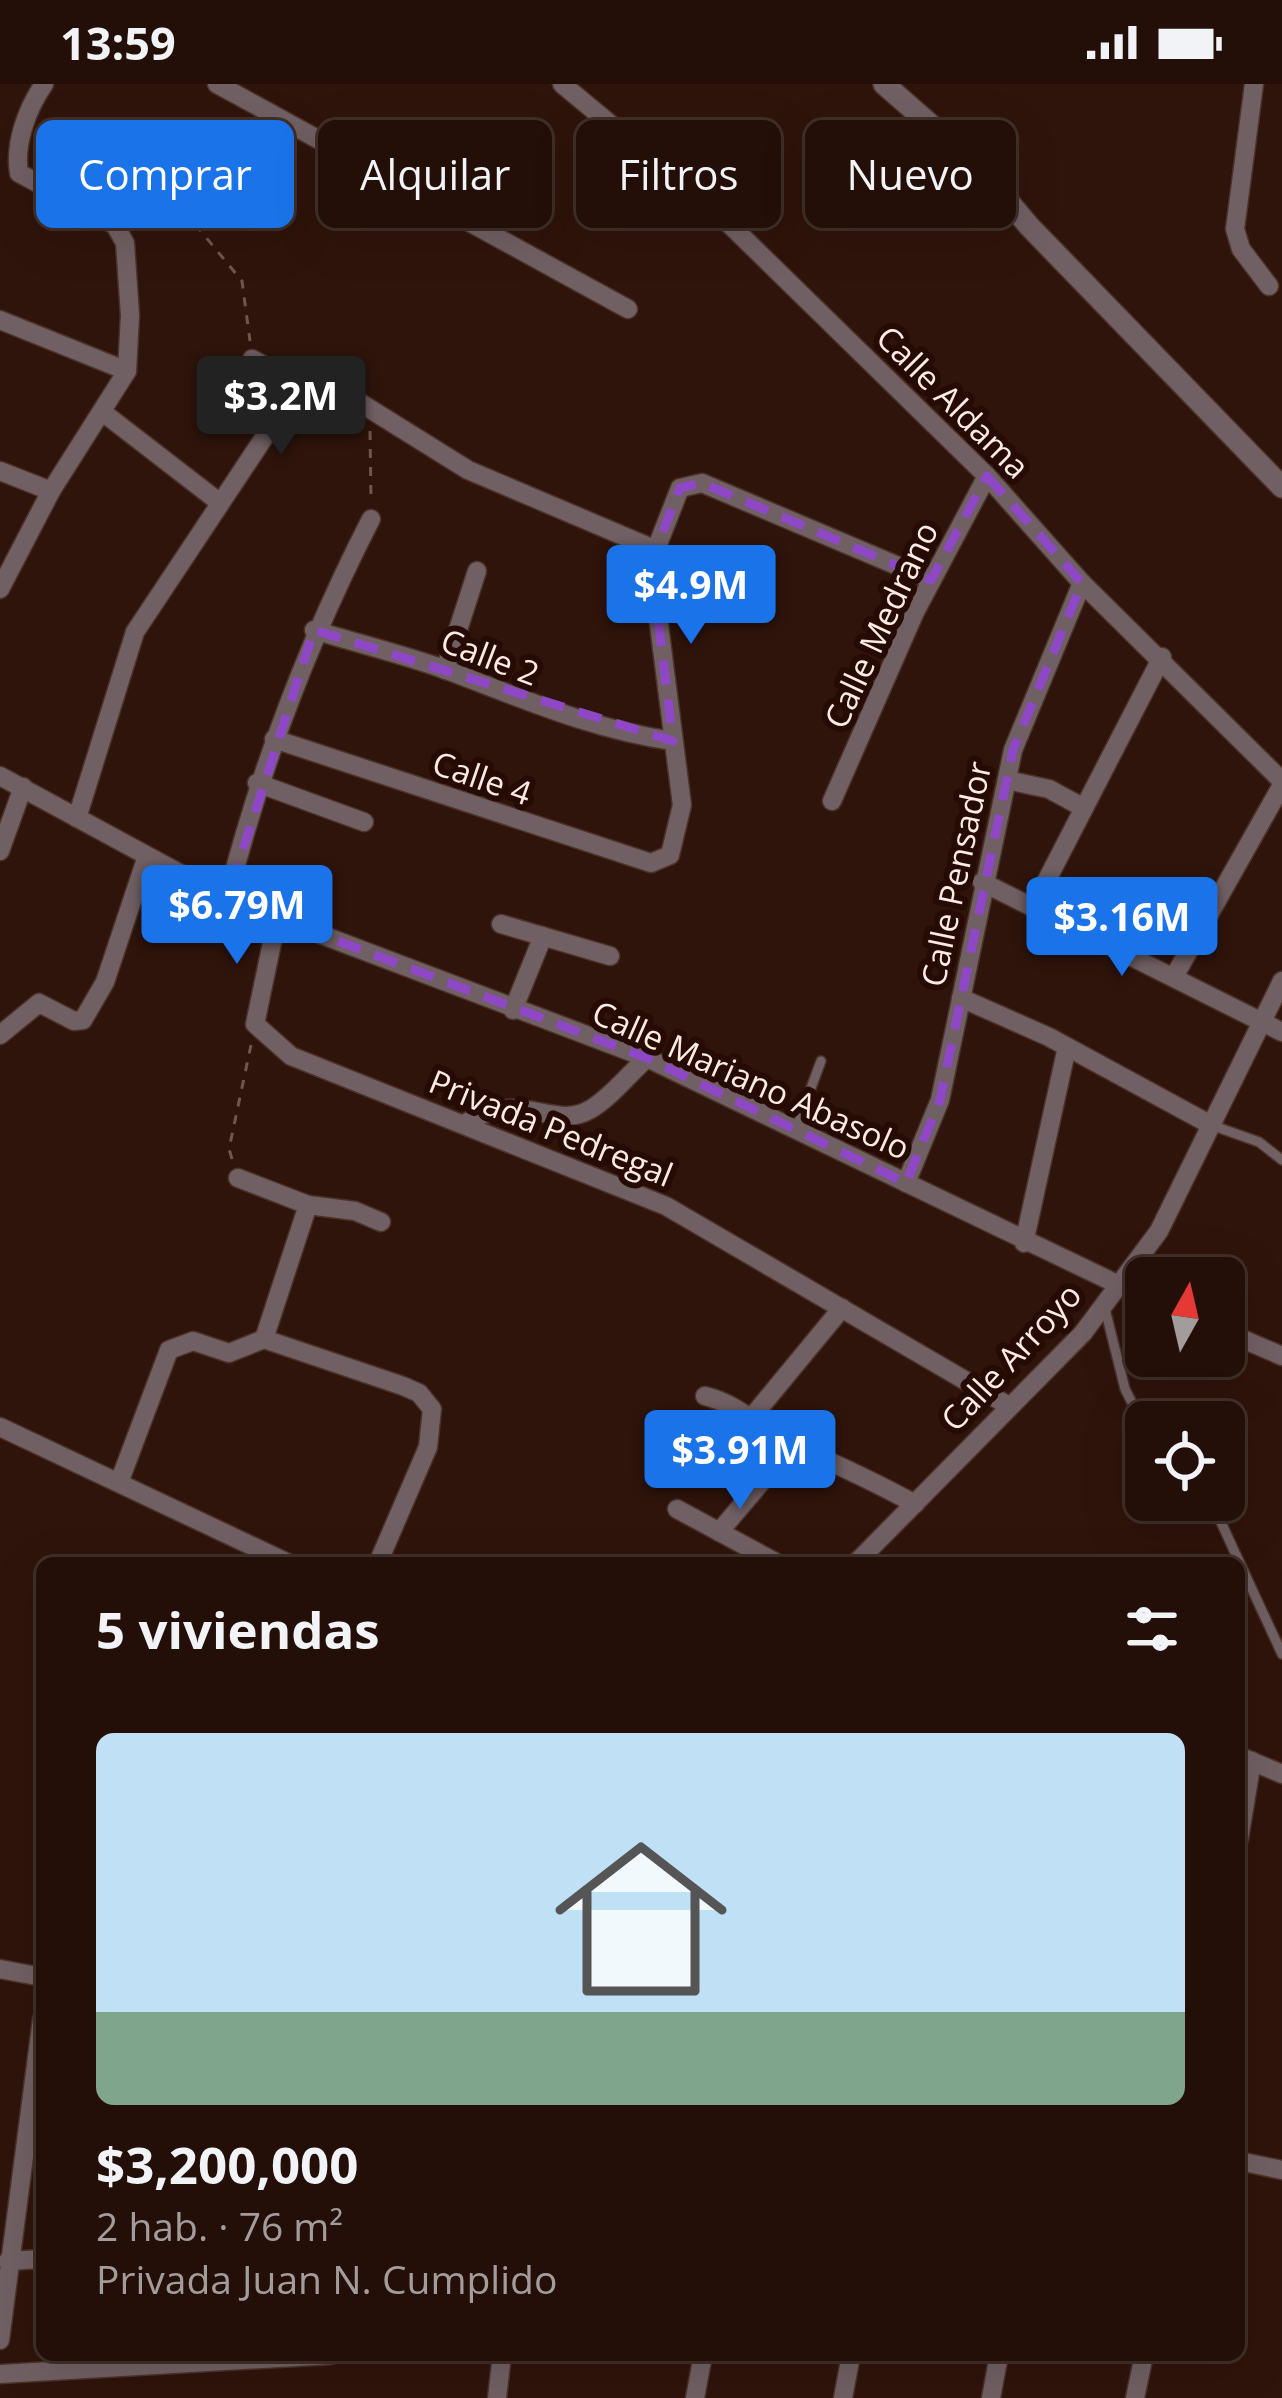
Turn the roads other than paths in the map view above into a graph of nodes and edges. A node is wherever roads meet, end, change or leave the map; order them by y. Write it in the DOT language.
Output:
graph roads {
  1 [pos="44,84"];
  2 [pos="217,84"];
  3 [pos="562,84"];
  4 [pos="884,84"];
  5 [pos="1254,84"];
  6 [pos="1269,286"];
  7 [pos="628,309"];
  8 [pos="0,320"];
  9 [pos="252,359"];
  10 [pos="127,371"];
  11 [pos="299,385"];
  12 [pos="105,414"];
  13 [pos="0,471"];
  14 [pos="987,476"];
  15 [pos="1282,487"];
  16 [pos="51,491"];
  17 [pos="219,502"];
  18 [pos="371,519"];
  19 [pos="654,549"];
  20 [pos="476,572"];
  21 [pos="931,580"];
  22 [pos="1082,583"];
  23 [pos="0,590"];
  24 [pos="314,630"];
  25 [pos="1162,657"];
  26 [pos="445,670"];
  27 [pos="274,739"];
  28 [pos="673,741"];
  29 [pos="0,776"];
  30 [pos="1007,779"];
  31 [pos="257,782"];
  32 [pos="1282,783"];
  33 [pos="22,787"];
  34 [pos="832,801"];
  35 [pos="1084,808"];
  36 [pos="77,818"];
  37 [pos="364,822"];
  38 [pos="0,851"];
  39 [pos="147,856"];
  40 [pos="982,882"];
  41 [pos="227,898"];
  42 [pos="1034,905"];
  43 [pos="278,919"];
  44 [pos="501,924"];
  45 [pos="542,936"];
  46 [pos="610,956"];
  47 [pos="1175,975"];
  48 [pos="1282,981"];
  49 [pos="961,998"];
  50 [pos="513,1010"];
  51 [pos="1263,1022"];
  52 [pos="1282,1032"];
  53 [pos="0,1035"];
  54 [pos="1067,1047"];
  55 [pos="647,1058"];
  56 [pos="821,1061"];
  57 [pos="464,1124"];
  58 [pos="1211,1125"];
  59 [pos="795,1131"];
  60 [pos="1282,1160"];
  61 [pos="238,1178"];
  62 [pos="906,1183"];
  63 [pos="308,1205"];
  64 [pos="381,1222"];
  65 [pos="1024,1243"];
  66 [pos="1116,1286"];
  67 [pos="1125,1290"];
  68 [pos="1104,1303"];
  69 [pos="842,1308"];
  70 [pos="264,1339"];
  71 [pos="1245,1340"];
  72 [pos="1282,1356"];
  73 [pos="706,1396"];
  74 [pos="1131,1401"];
  75 [pos="1009,1406"];
  76 [pos="752,1417"];
  77 [pos="0,1427"];
  78 [pos="793,1446"];
  79 [pos="120,1480"];
  80 [pos="915,1504"];
  81 [pos="677,1509"];
  82 [pos="1220,1521"];
  83 [pos="719,1532"];
  84 [pos="276,1557"];
  85 [pos="382,1557"];
  86 [pos="766,1557"];
  87 [pos="862,1557"];
  88 [pos="1237,1557"];
  89 [pos="1245,1574"];
  90 [pos="1282,1654"];
  91 [pos="1246,1759"];
  92 [pos="1282,1774"];
  93 [pos="0,1969"];
  94 [pos="36,1976"];
  95 [pos="36,2104"];
  96 [pos="33,2146"];
  97 [pos="1245,2162"];
  98 [pos="1282,2170"];
  99 [pos="36,2259"];
  100 [pos="8,2261"];
  101 [pos="0,2340"];
  102 [pos="226,2361"];
  103 [pos="501,2361"];
  104 [pos="702,2361"];
  105 [pos="850,2361"];
  106 [pos="998,2361"];
  107 [pos="1143,2361"];
  108 [pos="0,2374"];
  109 [pos="497,2398"];
  110 [pos="695,2398"];
  111 [pos="843,2398"];
  112 [pos="991,2398"];
  113 [pos="1135,2398"];
  1 -- 10 [label="street"];
  2 -- 7 [label="street"];
  3 -- 14 [label="street, Calle Aldama"];
  4 -- 15 [label="street"];
  5 -- 6 [label="street"];
  8 -- 10 [label="street"];
  9 -- 11 [label="street"];
  10 -- 12 [label="street"];
  11 -- 17 [label="street"];
  11 -- 19 [label="street"];
  12 -- 16 [label="street"];
  12 -- 17 [label="street"];
  13 -- 16 [label="street"];
  14 -- 21 [label="street, Calle Medrano"];
  14 -- 22 [label="street, Calle Aldama"];
  16 -- 23 [label="street"];
  17 -- 36 [label="street"];
  18 -- 24 [label="street"];
  19 -- 21 [label="street"];
  19 -- 28 [label="street"];
  20 -- 26 [label="street"];
  21 -- 34 [label="street, Calle Medrano"];
  22 -- 25 [label="street, Calle Aldama"];
  22 -- 30 [label="street, Calle Pensador"];
  24 -- 26 [label="street, Calle 2"];
  24 -- 27 [label="street"];
  25 -- 32 [label="street, Calle Aldama"];
  25 -- 35 [label="street"];
  26 -- 28 [label="street, Calle 2"];
  27 -- 28 [label="street, Calle 4"];
  27 -- 31 [label="street"];
  29 -- 33 [label="street, Calle Mariano Abasolo"];
  30 -- 35 [label="street"];
  30 -- 40 [label="street, Calle Pensador"];
  31 -- 37 [label="street"];
  31 -- 41 [label="street"];
  32 -- 47 [label="street"];
  33 -- 36 [label="street, Calle Mariano Abasolo"];
  33 -- 38 [label="street"];
  35 -- 42 [label="street"];
  36 -- 39 [label="street, Calle Mariano Abasolo"];
  39 -- 41 [label="street, Calle Mariano Abasolo"];
  39 -- 53 [label="street"];
  40 -- 42 [label="street"];
  40 -- 49 [label="street, Calle Pensador"];
  41 -- 43 [label="street, Calle Mariano Abasolo"];
  42 -- 47 [label="street"];
  43 -- 50 [label="street, Calle Mariano Abasolo"];
  43 -- 57 [label="street, Privada Pedregal"];
  44 -- 45 [label="street"];
  45 -- 46 [label="street"];
  45 -- 50 [label="street"];
  47 -- 51 [label="street"];
  48 -- 51 [label="street, Calle Arroyo"];
  49 -- 54 [label="street"];
  49 -- 62 [label="street, Calle Pensador"];
  50 -- 55 [label="street, Calle Mariano Abasolo"];
  51 -- 52 [label="street"];
  51 -- 58 [label="street, Calle Arroyo"];
  54 -- 58 [label="street"];
  54 -- 65 [label="street"];
  55 -- 57 [label="street"];
  55 -- 59 [label="street, Calle Mariano Abasolo"];
  56 -- 59 [label="lane"];
  57 -- 69 [label="street, Privada Pedregal"];
  58 -- 60 [label="lane"];
  58 -- 66 [label="street, Calle Arroyo"];
  59 -- 62 [label="street, Calle Mariano Abasolo"];
  61 -- 63 [label="street"];
  62 -- 65 [label="street, Calle Mariano Abasolo"];
  63 -- 64 [label="street"];
  63 -- 70 [label="street"];
  65 -- 66 [label="street, Calle Mariano Abasolo"];
  66 -- 67 [label="street, Calle Mariano Abasolo"];
  66 -- 68 [label="street, Calle Arroyo"];
  68 -- 74 [label="lane"];
  68 -- 75 [label="street, Calle Arroyo"];
  69 -- 75 [label="street, Privada Pedregal"];
  69 -- 76 [label="street"];
  70 -- 79 [label="street"];
  70 -- 85 [label="street"];
  71 -- 72 [label="street"];
  73 -- 76 [label="street"];
  75 -- 80 [label="street, Calle Arroyo"];
  76 -- 78 [label="street"];
  77 -- 79 [label="street"];
  78 -- 80 [label="street"];
  78 -- 83 [label="street"];
  79 -- 84 [label="street"];
  80 -- 87 [label="street, Calle Arroyo"];
  81 -- 83 [label="street"];
  82 -- 88 [label="lane"];
  83 -- 86 [label="street"];
  89 -- 90 [label="lane"];
  91 -- 92 [label="street"];
  93 -- 94 [label="street"];
  95 -- 96 [label="street"];
  96 -- 100 [label="street"];
  97 -- 98 [label="street"];
  99 -- 100 [label="street"];
  100 -- 101 [label="street"];
  102 -- 108 [label="street"];
  103 -- 109 [label="street"];
  104 -- 110 [label="street"];
  105 -- 111 [label="street"];
  106 -- 112 [label="street"];
  107 -- 113 [label="street"];
}
